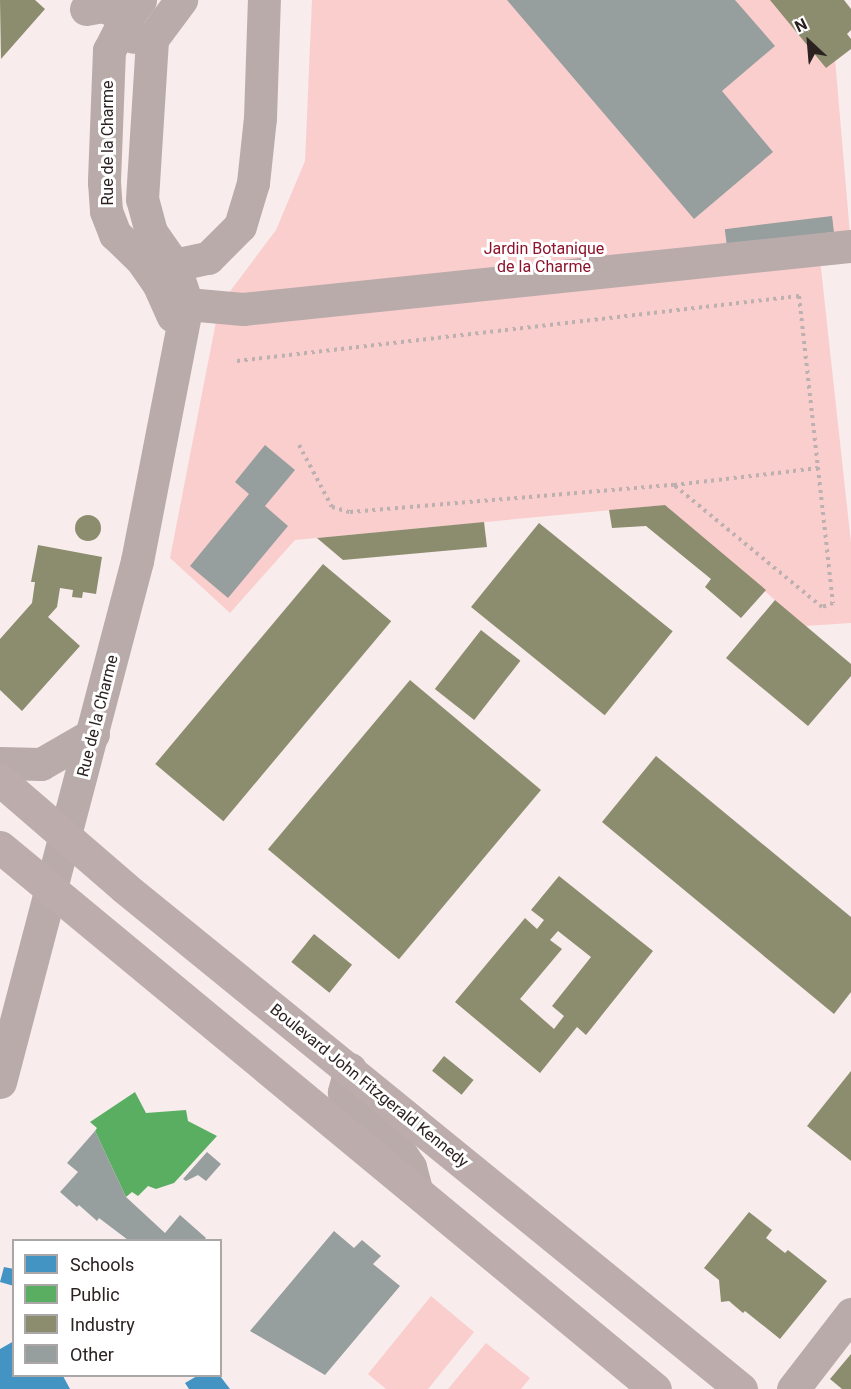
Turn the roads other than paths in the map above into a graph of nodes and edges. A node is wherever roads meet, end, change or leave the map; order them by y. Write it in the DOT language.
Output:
graph roads {
  1 [pos="181,0"];
  2 [pos="264,0"];
  3 [pos="86,9"];
  4 [pos="132,11"];
  5 [pos="148,88"];
  6 [pos="851,246"];
  7 [pos="174,265"];
  8 [pos="187,304"];
  9 [pos="179,346"];
  10 [pos="93,734"];
  11 [pos="0,763"];
  12 [pos="0,780"];
  13 [pos="65,836"];
  14 [pos="0,847"];
  15 [pos="51,887"];
  16 [pos="9,1011"];
  17 [pos="350,1070"];
  18 [pos="0,1082"];
  19 [pos="416,1189"];
  20 [pos="851,1314"];
  21 [pos="656,1389"];
  22 [pos="741,1389"];
  23 [pos="793,1389"];
  1 -- 5 [label="street, Rue de la Charme"];
  2 -- 7 [label="street"];
  3 -- 4 [label="street"];
  4 -- 5 [label="street"];
  4 -- 9 [label="street, Rue de la Charme"];
  5 -- 7 [label="street, Rue de la Charme"];
  6 -- 8 [label="street"];
  7 -- 8 [label="street, Rue de la Charme"];
  8 -- 9 [label="street, Rue de la Charme"];
  9 -- 10 [label="street, Rue de la Charme"];
  10 -- 11 [label="street"];
  10 -- 13 [label="street, Rue de la Charme"];
  12 -- 13 [label="main road, Boulevard John Fitzgerald Kennedy"];
  13 -- 15 [label="street, Rue de la Charme"];
  13 -- 17 [label="main road, Boulevard John Fitzgerald Kennedy"];
  14 -- 15 [label="main road"];
  15 -- 16 [label="street, Rue de la Charme"];
  15 -- 19 [label="main road"];
  16 -- 18 [label="street, Rue de la Charme"];
  17 -- 19 [label="street"];
  17 -- 22 [label="main road, Boulevard John Fitzgerald Kennedy"];
  19 -- 21 [label="main road"];
  20 -- 23 [label="street"];
}
